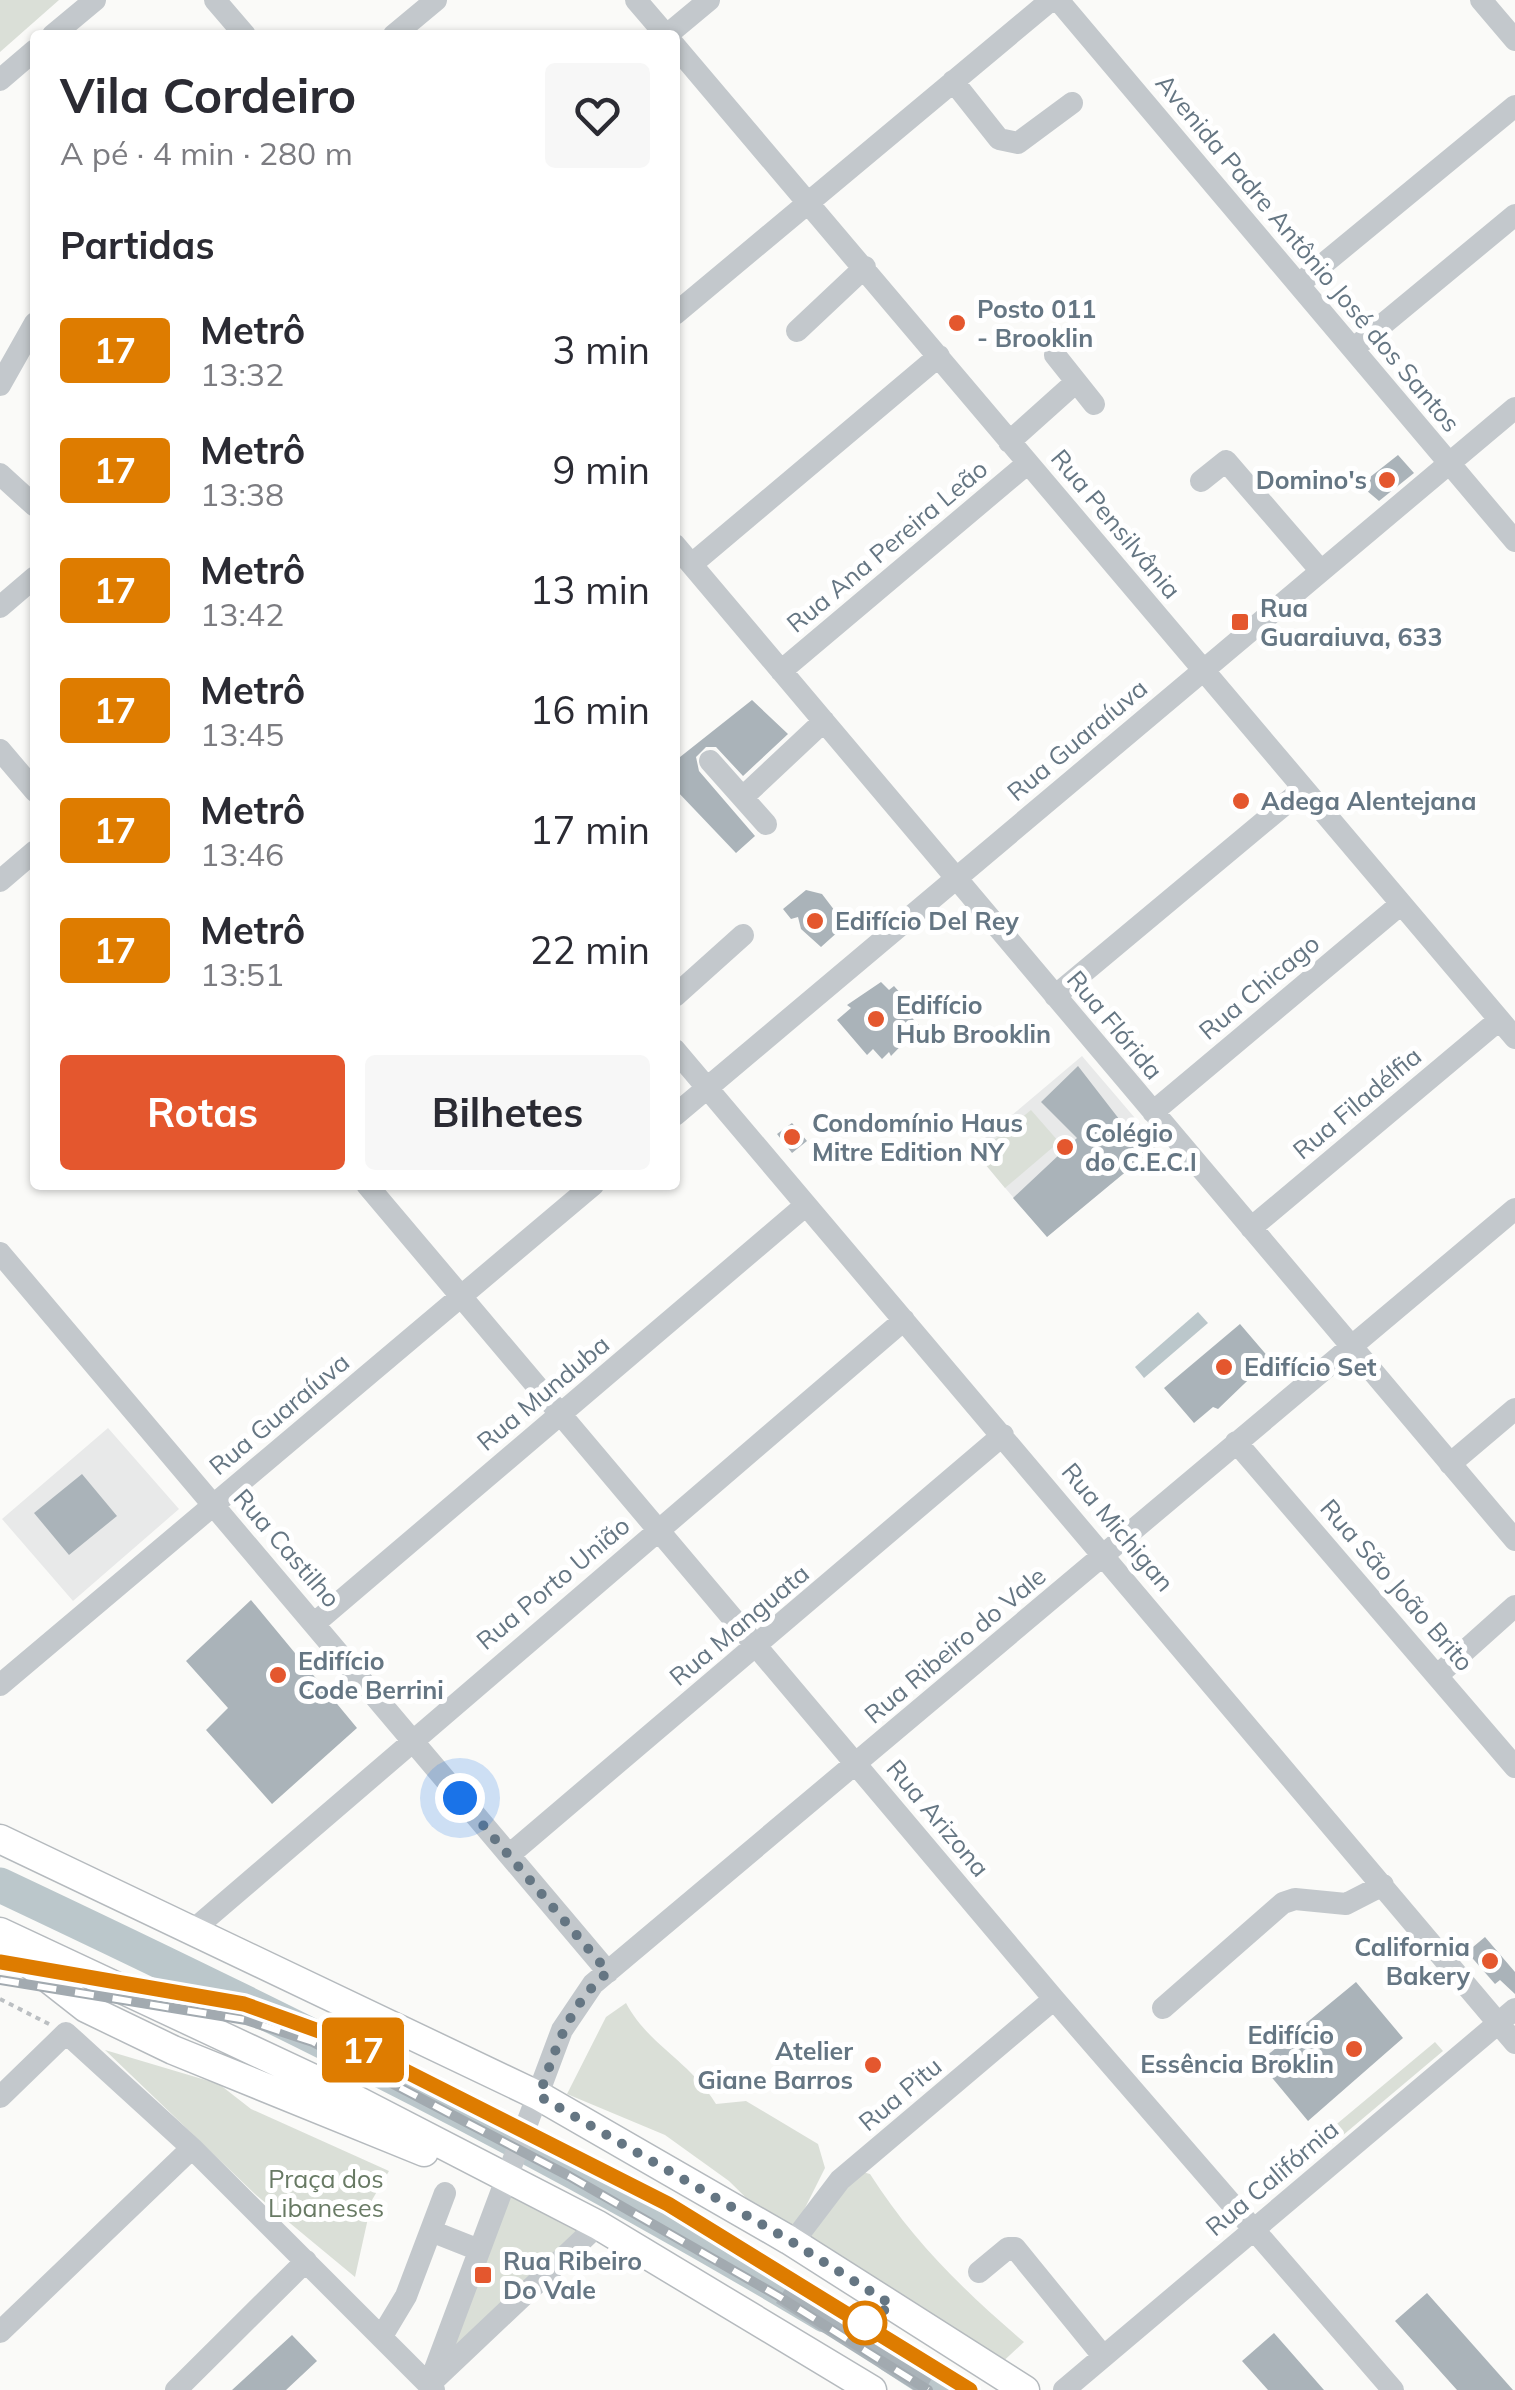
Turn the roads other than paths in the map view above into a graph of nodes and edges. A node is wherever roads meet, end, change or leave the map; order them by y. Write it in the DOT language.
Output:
graph roads {
  1 [pos="95,0"];
  2 [pos="215,0"];
  3 [pos="436,0"];
  4 [pos="636,0"];
  5 [pos="709,0"];
  6 [pos="1055,0"];
  7 [pos="1482,0"];
  8 [pos="59,30"];
  9 [pos="241,30"];
  10 [pos="400,30"];
  11 [pos="662,30"];
  12 [pos="672,30"];
  13 [pos="1515,40"];
  14 [pos="680,52"];
  15 [pos="30,54"];
  16 [pos="0,80"];
  17 [pos="953,81"];
  18 [pos="1072,103"];
  19 [pos="1515,106"];
  20 [pos="809,201"];
  21 [pos="1515,215"];
  22 [pos="865,268"];
  23 [pos="1298,284"];
  24 [pos="680,310"];
  25 [pos="797,331"];
  26 [pos="30,332"];
  27 [pos="1353,349"];
  28 [pos="1055,354"];
  29 [pos="939,356"];
  30 [pos="1076,382"];
  31 [pos="0,385"];
  32 [pos="1094,404"];
  33 [pos="1515,408"];
  34 [pos="1009,442"];
  35 [pos="1028,463"];
  36 [pos="1449,463"];
  37 [pos="0,474"];
  38 [pos="1202,481"];
  39 [pos="30,501"];
  40 [pos="1515,540"];
  41 [pos="680,550"];
  42 [pos="692,564"];
  43 [pos="1321,571"];
  44 [pos="30,581"];
  45 [pos="0,607"];
  46 [pos="1203,670"];
  47 [pos="782,671"];
  48 [pos="824,721"];
  49 [pos="0,750"];
  50 [pos="710,761"];
  51 [pos="30,785"];
  52 [pos="1302,790"];
  53 [pos="743,797"];
  54 [pos="766,824"];
  55 [pos="30,855"];
  56 [pos="956,878"];
  57 [pos="0,881"];
  58 [pos="1400,904"];
  59 [pos="744,935"];
  60 [pos="680,992"];
  61 [pos="1055,996"];
  62 [pos="1499,1020"];
  63 [pos="1515,1038"];
  64 [pos="680,1056"];
  65 [pos="707,1088"];
  66 [pos="680,1111"];
  67 [pos="1153,1112"];
  68 [pos="371,1190"];
  69 [pos="586,1190"];
  70 [pos="806,1205"];
  71 [pos="1515,1209"];
  72 [pos="1250,1228"];
  73 [pos="0,1255"];
  74 [pos="462,1297"];
  75 [pos="904,1320"];
  76 [pos="1351,1347"];
  77 [pos="1515,1409"];
  78 [pos="561,1414"];
  79 [pos="1003,1435"];
  80 [pos="1236,1442"];
  81 [pos="1450,1464"];
  82 [pos="213,1505"];
  83 [pos="659,1529"];
  84 [pos="1515,1540"];
  85 [pos="1105,1555"];
  86 [pos="1515,1606"];
  87 [pos="315,1623"];
  88 [pos="758,1646"];
  89 [pos="1438,1674"];
  90 [pos="0,1685"];
  91 [pos="411,1740"];
  92 [pos="856,1763"];
  93 [pos="1515,1767"];
  94 [pos="0,1839"];
  95 [pos="509,1855"];
  96 [pos="1382,1885"];
  97 [pos="193,1930"];
  98 [pos="0,1932"];
  99 [pos="0,1940"];
  100 [pos="608,1972"];
  101 [pos="1054,1999"];
  102 [pos="1162,2008"];
  103 [pos="1506,2016"];
  104 [pos="1515,2043"];
  105 [pos="0,2098"];
  106 [pos="535,2106"];
  107 [pos="192,2148"];
  108 [pos="511,2167"];
  109 [pos="445,2193"];
  110 [pos="598,2225"];
  111 [pos="1253,2230"];
  112 [pos="431,2231"];
  113 [pos="793,2242"];
  114 [pos="479,2250"];
  115 [pos="306,2260"];
  116 [pos="979,2272"];
  117 [pos="0,2332"];
  118 [pos="382,2336"];
  119 [pos="1104,2356"];
  120 [pos="428,2388"];
  121 [pos="176,2390"];
  122 [pos="872,2390"];
  123 [pos="1025,2390"];
  124 [pos="1064,2390"];
  125 [pos="1393,2390"];
  1 -- 8 [label="street"];
  2 -- 9 [label="street"];
  3 -- 10 [label="street"];
  4 -- 11 [label="street"];
  5 -- 12 [label="street"];
  6 -- 17 [label="street"];
  6 -- 23 [label="street, Avenida Padre Antônio José dos Santos"];
  7 -- 13 [label="street"];
  14 -- 20 [label="street, Rua Pensilvânia"];
  15 -- 16 [label="street"];
  17 -- 18 [label="street"];
  17 -- 20 [label="street"];
  19 -- 23 [label="street"];
  20 -- 22 [label="street, Rua Pensilvânia"];
  20 -- 24 [label="street"];
  21 -- 27 [label="street"];
  22 -- 25 [label="street"];
  22 -- 29 [label="street, Rua Pensilvânia"];
  23 -- 27 [label="street, Avenida Padre Antônio José dos Santos"];
  26 -- 31 [label="street"];
  27 -- 36 [label="street, Avenida Padre Antônio José dos Santos"];
  28 -- 30 [label="street"];
  29 -- 34 [label="street, Rua Pensilvânia"];
  29 -- 42 [label="street"];
  30 -- 32 [label="street"];
  30 -- 34 [label="street"];
  33 -- 36 [label="street, Rua Guaraíuva"];
  34 -- 35 [label="street, Rua Pensilvânia"];
  35 -- 46 [label="street, Rua Pensilvânia"];
  35 -- 47 [label="street, Rua Ana Pereira Leão"];
  36 -- 40 [label="street, Avenida Padre Antônio José dos Santos"];
  36 -- 43 [label="street, Rua Guaraíuva"];
  37 -- 39 [label="street"];
  38 -- 43 [label="street"];
  41 -- 42 [label="street, Rua Flórida"];
  42 -- 47 [label="street, Rua Flórida"];
  43 -- 46 [label="street, Rua Guaraíuva"];
  44 -- 45 [label="street"];
  46 -- 52 [label="street, Rua Pensilvânia"];
  46 -- 56 [label="street, Rua Guaraíuva"];
  47 -- 48 [label="street, Rua Flórida"];
  48 -- 53 [label="street"];
  48 -- 56 [label="street, Rua Flórida"];
  49 -- 51 [label="street"];
  50 -- 53 [label="street"];
  52 -- 58 [label="street, Rua Pensilvânia"];
  52 -- 61 [label="street"];
  53 -- 54 [label="street"];
  55 -- 57 [label="street"];
  56 -- 61 [label="street, Rua Flórida"];
  56 -- 65 [label="street, Rua Guaraíuva"];
  58 -- 62 [label="street, Rua Pensilvânia"];
  58 -- 67 [label="street, Rua Chicago"];
  59 -- 60 [label="street"];
  61 -- 67 [label="street, Rua Flórida"];
  62 -- 63 [label="street, Rua Pensilvânia"];
  62 -- 72 [label="street, Rua Filadélfia"];
  64 -- 65 [label="street, Rua Michigan"];
  65 -- 66 [label="street, Rua Guaraíuva"];
  65 -- 70 [label="street, Rua Michigan"];
  67 -- 72 [label="street, Rua Flórida"];
  68 -- 74 [label="street, Rua Arizona"];
  69 -- 74 [label="street, Rua Guaraíuva"];
  70 -- 75 [label="street, Rua Michigan"];
  70 -- 78 [label="street, Rua Munduba"];
  71 -- 76 [label="street, Rua Ribeiro do Vale"];
  72 -- 76 [label="street, Rua Flórida"];
  73 -- 82 [label="street, Rua Castilho"];
  74 -- 78 [label="street, Rua Arizona"];
  74 -- 82 [label="street, Rua Guaraíuva"];
  75 -- 79 [label="street, Rua Michigan"];
  75 -- 83 [label="street, Rua Porto União"];
  76 -- 80 [label="street, Rua Ribeiro do Vale"];
  76 -- 81 [label="street, Rua Flórida"];
  77 -- 81 [label="street"];
  78 -- 83 [label="street, Rua Arizona"];
  78 -- 87 [label="street, Rua Munduba"];
  79 -- 85 [label="street, Rua Michigan"];
  79 -- 88 [label="street, Rua Manguata"];
  80 -- 85 [label="street, Rua Ribeiro do Vale"];
  80 -- 89 [label="street, Rua São João Brito"];
  81 -- 84 [label="street, Rua Flórida"];
  82 -- 87 [label="street, Rua Castilho"];
  82 -- 90 [label="street, Rua Guaraíuva"];
  83 -- 88 [label="street, Rua Arizona"];
  83 -- 91 [label="street, Rua Porto União"];
  85 -- 92 [label="street, Rua Ribeiro do Vale"];
  85 -- 96 [label="street, Rua Michigan"];
  86 -- 89 [label="street"];
  87 -- 91 [label="street, Rua Castilho"];
  88 -- 92 [label="street, Rua Arizona"];
  88 -- 95 [label="street, Rua Manguata"];
  89 -- 93 [label="street, Rua São João Brito"];
  91 -- 95 [label="street, Rua Castilho"];
  91 -- 97 [label="street, Rua Porto União"];
  92 -- 100 [label="street, Rua Ribeiro do Vale"];
  92 -- 101 [label="street, Rua Arizona"];
  94 -- 97 [label="main road"];
  95 -- 100 [label="street, Rua Castilho"];
  96 -- 102 [label="street"];
  96 -- 103 [label="street, Rua Michigan"];
  97 -- 106 [label="main road"];
  98 -- 108 [label="main road"];
  99 -- 108 [label="main road"];
  100 -- 106 [label="street, Rua Ribeiro do Vale"];
  101 -- 111 [label="street, Rua Arizona"];
  101 -- 113 [label="street, Rua Pitu"];
  103 -- 104 [label="street, Rua Michigan"];
  103 -- 111 [label="street, Rua Califórnia"];
  105 -- 107 [label="street"];
  106 -- 108 [label="street, Rua Ribeiro do Vale"];
  106 -- 113 [label="main road"];
  107 -- 115 [label="street"];
  107 -- 117 [label="street"];
  108 -- 110 [label="main road"];
  108 -- 114 [label="street, Rua Ribeiro do Vale"];
  109 -- 112 [label="street"];
  110 -- 120 [label="street"];
  110 -- 122 [label="main road"];
  111 -- 119 [label="street, Rua Califórnia"];
  111 -- 125 [label="street, Rua Arizona"];
  112 -- 114 [label="street"];
  112 -- 118 [label="street"];
  113 -- 123 [label="main road"];
  114 -- 120 [label="street, Rua Ribeiro do Vale"];
  115 -- 118 [label="street"];
  115 -- 121 [label="street"];
  116 -- 119 [label="street"];
  118 -- 120 [label="street"];
  119 -- 124 [label="street, Rua Califórnia"];
}
